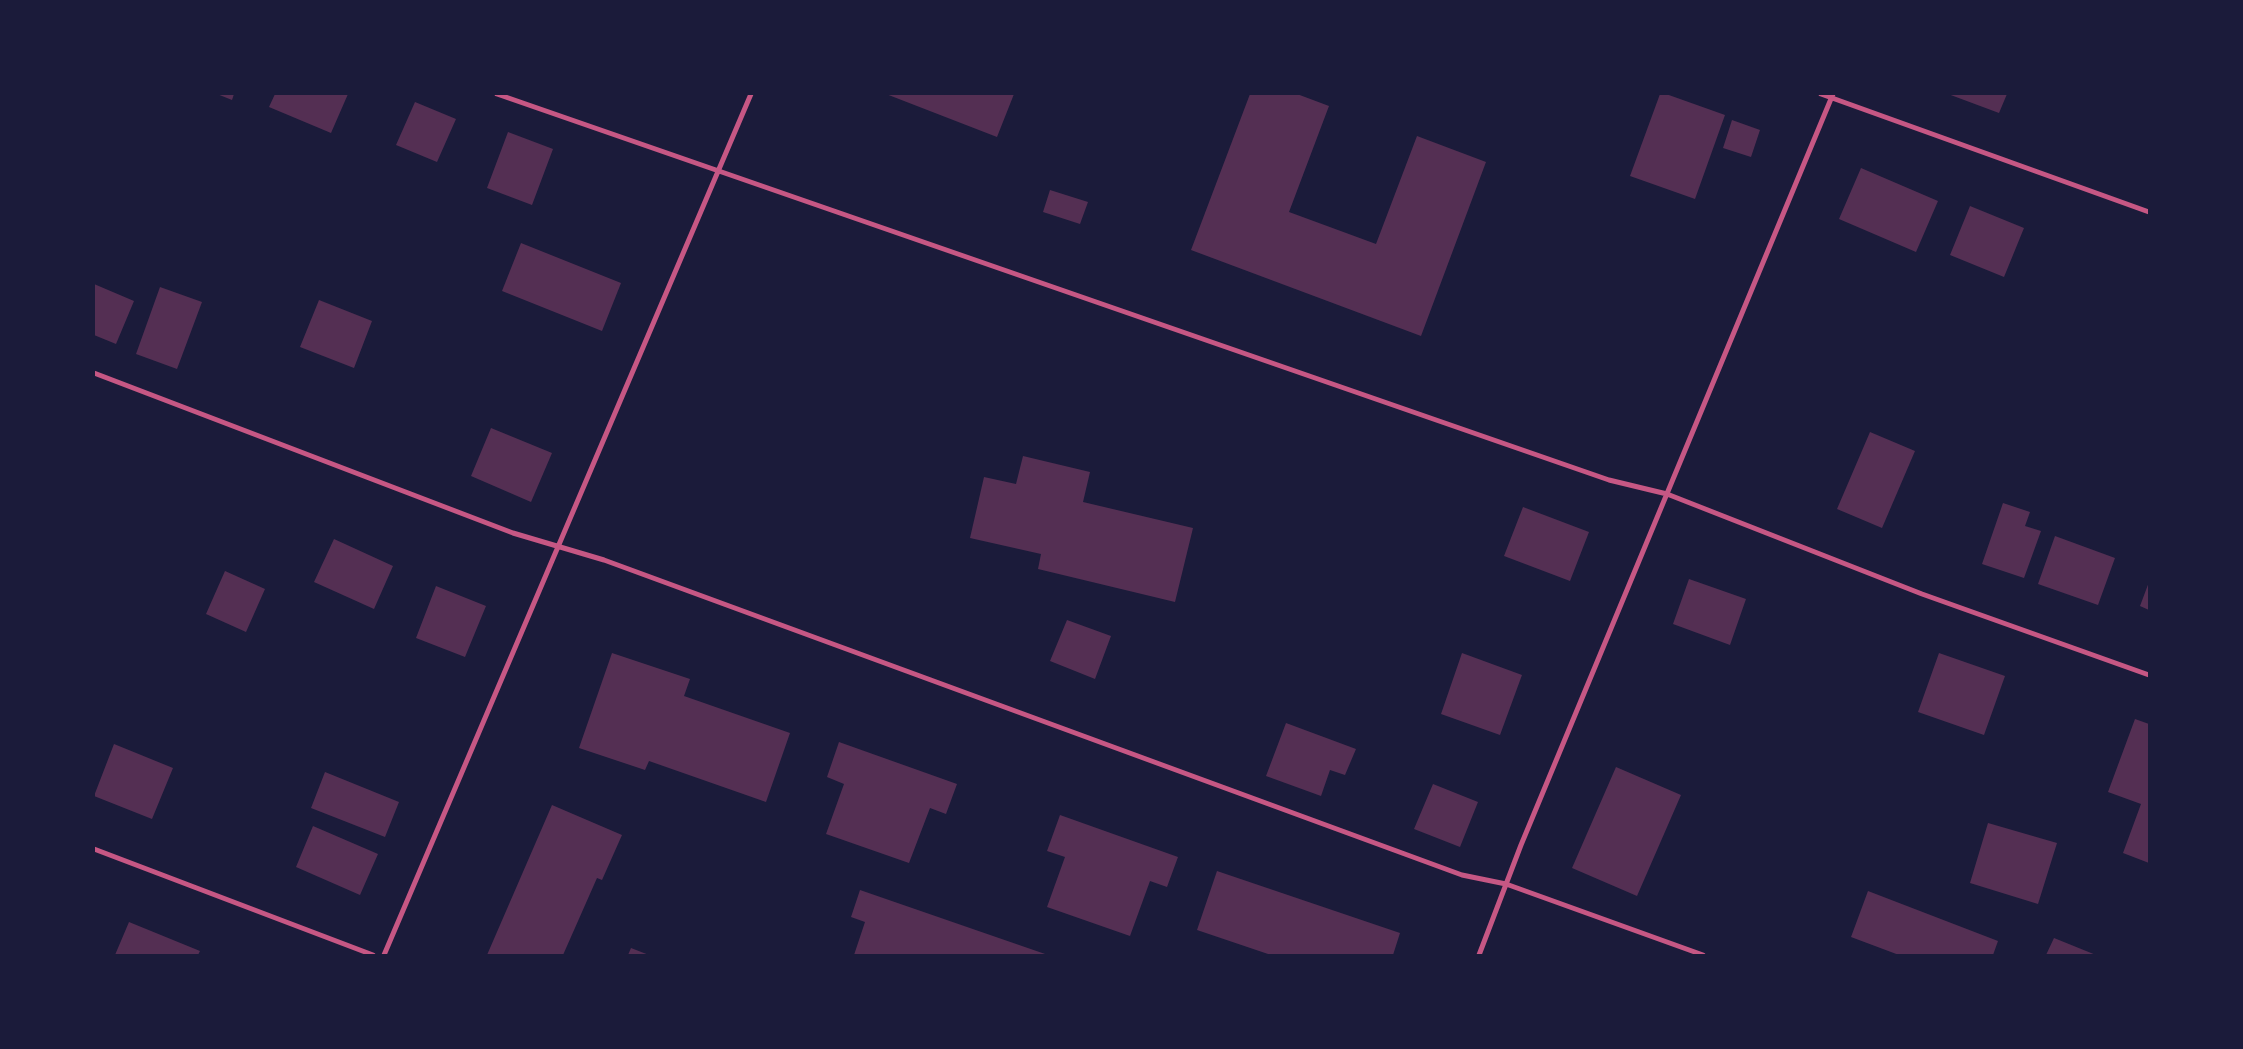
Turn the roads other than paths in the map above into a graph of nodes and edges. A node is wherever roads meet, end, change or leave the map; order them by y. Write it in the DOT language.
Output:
graph roads {
  1 [pos="497,94"];
  2 [pos="750,94"];
  3 [pos="1821,94"];
  4 [pos="1832,96"];
  5 [pos="718,170"];
  6 [pos="2149,212"];
  7 [pos="94,373"];
  8 [pos="1667,494"];
  9 [pos="558,546"];
  10 [pos="2149,675"];
  11 [pos="94,849"];
  12 [pos="1506,884"];
  13 [pos="373,955"];
  14 [pos="384,955"];
  15 [pos="1479,955"];
  16 [pos="1703,955"];
  1 -- 5 [label="street"];
  2 -- 5 [label="street"];
  3 -- 4 [label="street"];
  4 -- 6 [label="street"];
  4 -- 8 [label="street"];
  5 -- 8 [label="street"];
  5 -- 9 [label="street"];
  7 -- 9 [label="street"];
  8 -- 10 [label="street"];
  8 -- 12 [label="street"];
  9 -- 12 [label="street"];
  9 -- 14 [label="street"];
  11 -- 13 [label="street"];
  12 -- 15 [label="street"];
  12 -- 16 [label="street"];
}
